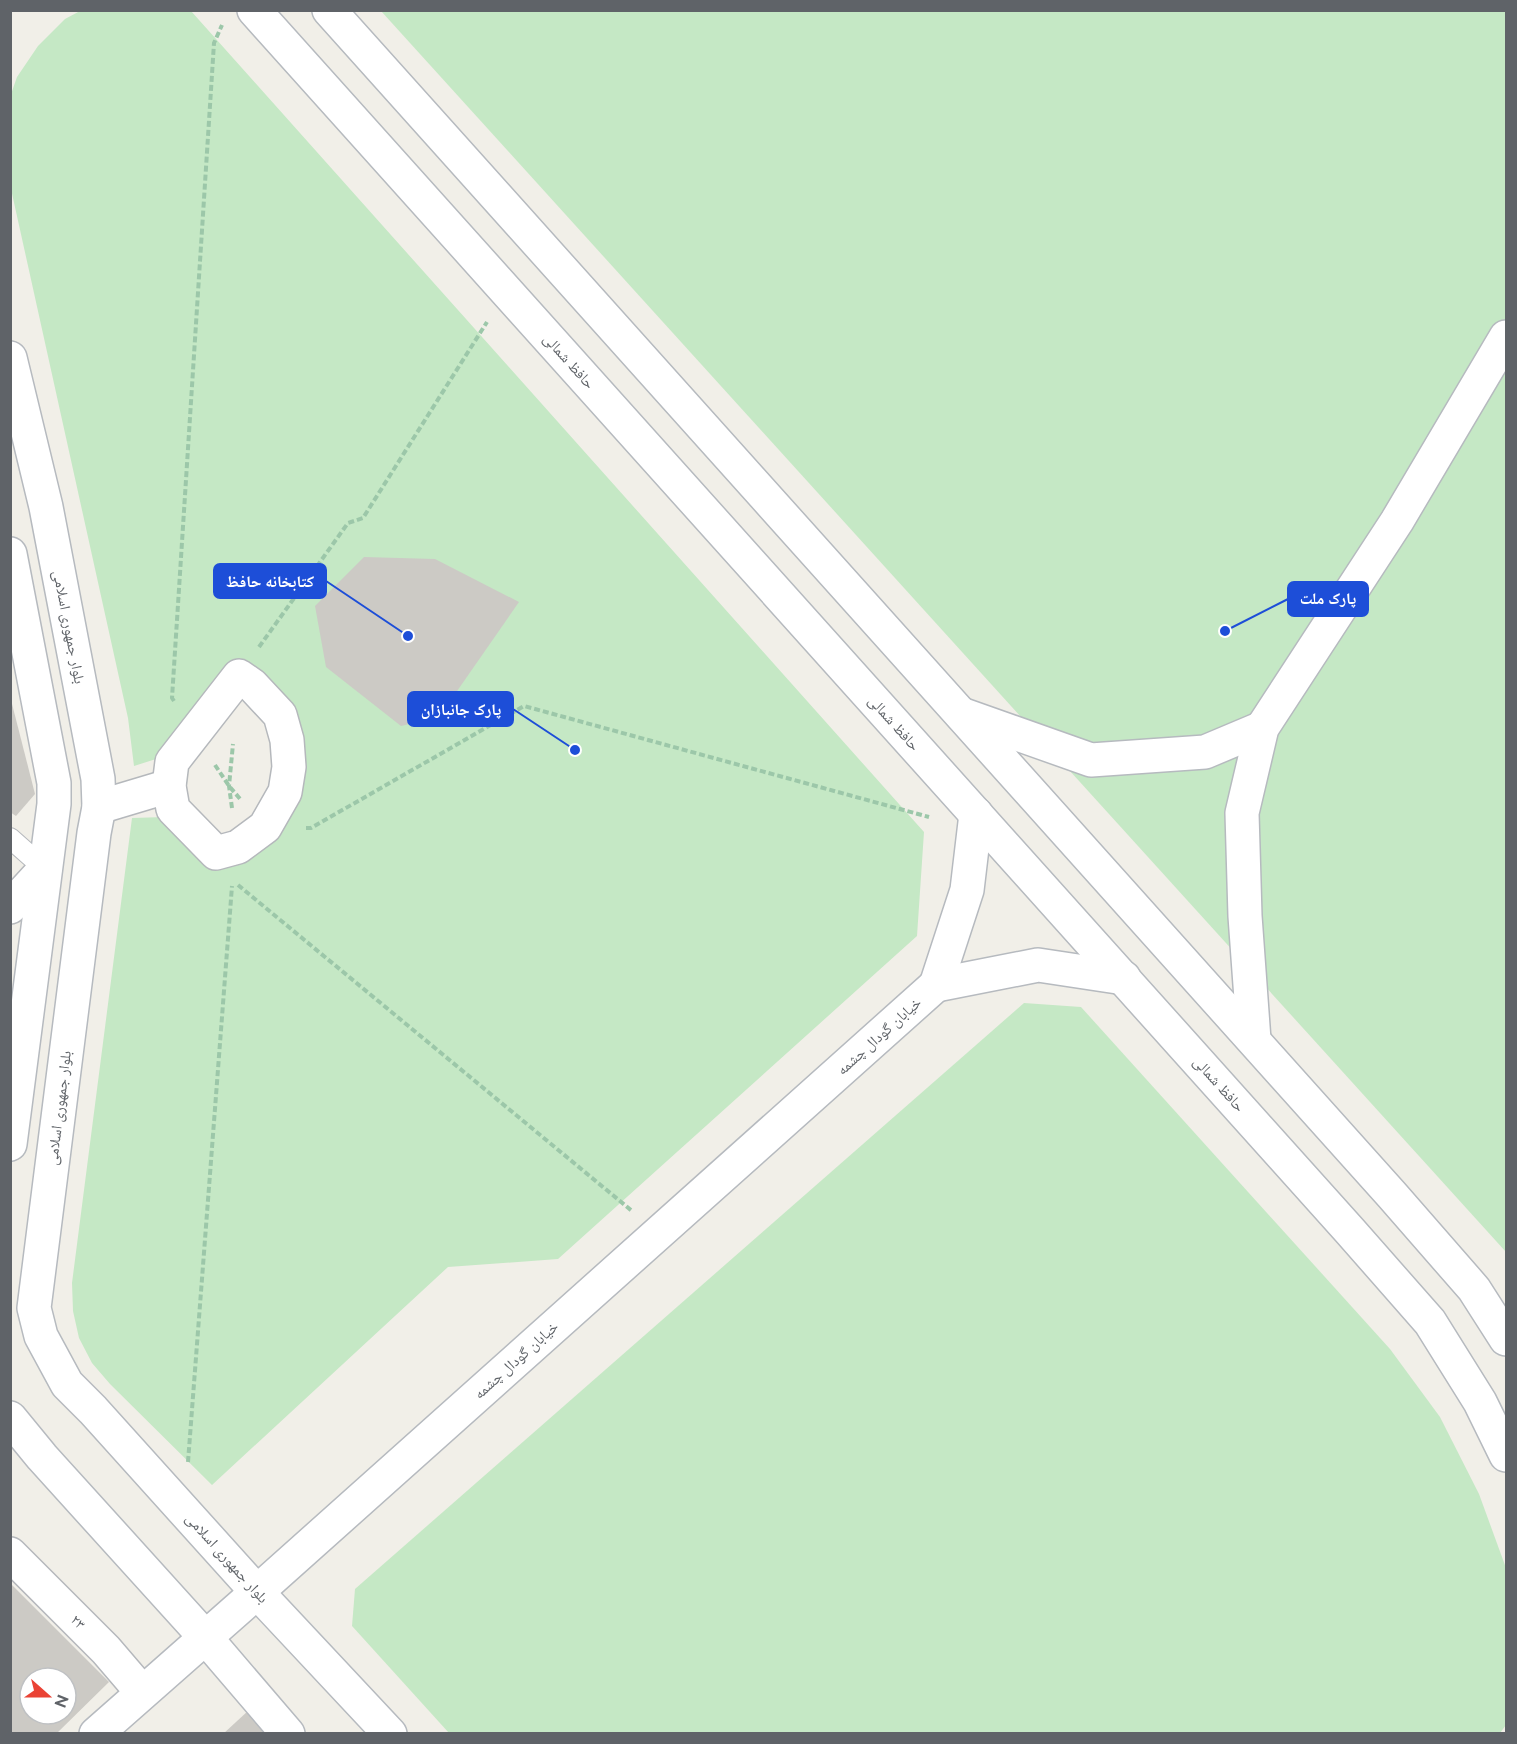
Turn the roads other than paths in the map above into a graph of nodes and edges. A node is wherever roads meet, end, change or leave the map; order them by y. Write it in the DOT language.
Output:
graph roads {
  1 [pos="328,10"];
  2 [pos="239,16"];
  3 [pos="1506,337"];
  4 [pos="10,358"];
  5 [pos="10,554"];
  6 [pos="959,713"];
  7 [pos="1262,729"];
  8 [pos="169,786"];
  9 [pos="99,807"];
  10 [pos="974,822"];
  11 [pos="10,838"];
  12 [pos="45,869"];
  13 [pos="10,907"];
  14 [pos="1124,978"];
  15 [pos="936,986"];
  16 [pos="1254,1040"];
  17 [pos="10,1144"];
  18 [pos="1506,1339"];
  19 [pos="10,1418"];
  20 [pos="1506,1455"];
  21 [pos="10,1554"];
  22 [pos="258,1592"];
  23 [pos="205,1637"];
  24 [pos="142,1692"];
  25 [pos="96,1734"];
  26 [pos="288,1734"];
  27 [pos="390,1734"];
  1 -- 6 [label="main road"];
  2 -- 10 [label="main road, حافظ شمالی"];
  3 -- 7 [label="main road"];
  4 -- 9 [label="main road, بلوار جمهوری اسلامی"];
  5 -- 12 [label="main road"];
  6 -- 7 [label="main road"];
  6 -- 16 [label="main road"];
  7 -- 16 [label="main road"];
  8 -- 8 [label="main road"];
  8 -- 9 [label="main road"];
  9 -- 22 [label="main road, بلوار جمهوری اسلامی"];
  10 -- 14 [label="main road, حافظ شمالی"];
  10 -- 15 [label="main road"];
  11 -- 12 [label="lane"];
  12 -- 13 [label="main road"];
  12 -- 17 [label="main road"];
  14 -- 15 [label="main road"];
  14 -- 20 [label="main road, حافظ شمالی"];
  15 -- 22 [label="main road, خیابان گودال چشمه"];
  16 -- 18 [label="main road"];
  19 -- 23 [label="main road"];
  21 -- 24 [label="main road, ۲۳"];
  22 -- 23 [label="main road, خیابان گودال چشمه"];
  22 -- 27 [label="main road, بلوار جمهوری اسلامی"];
  23 -- 24 [label="main road, خیابان گودال چشمه"];
  23 -- 26 [label="main road"];
  24 -- 25 [label="main road, خیابان گودال چشمه"];
}
